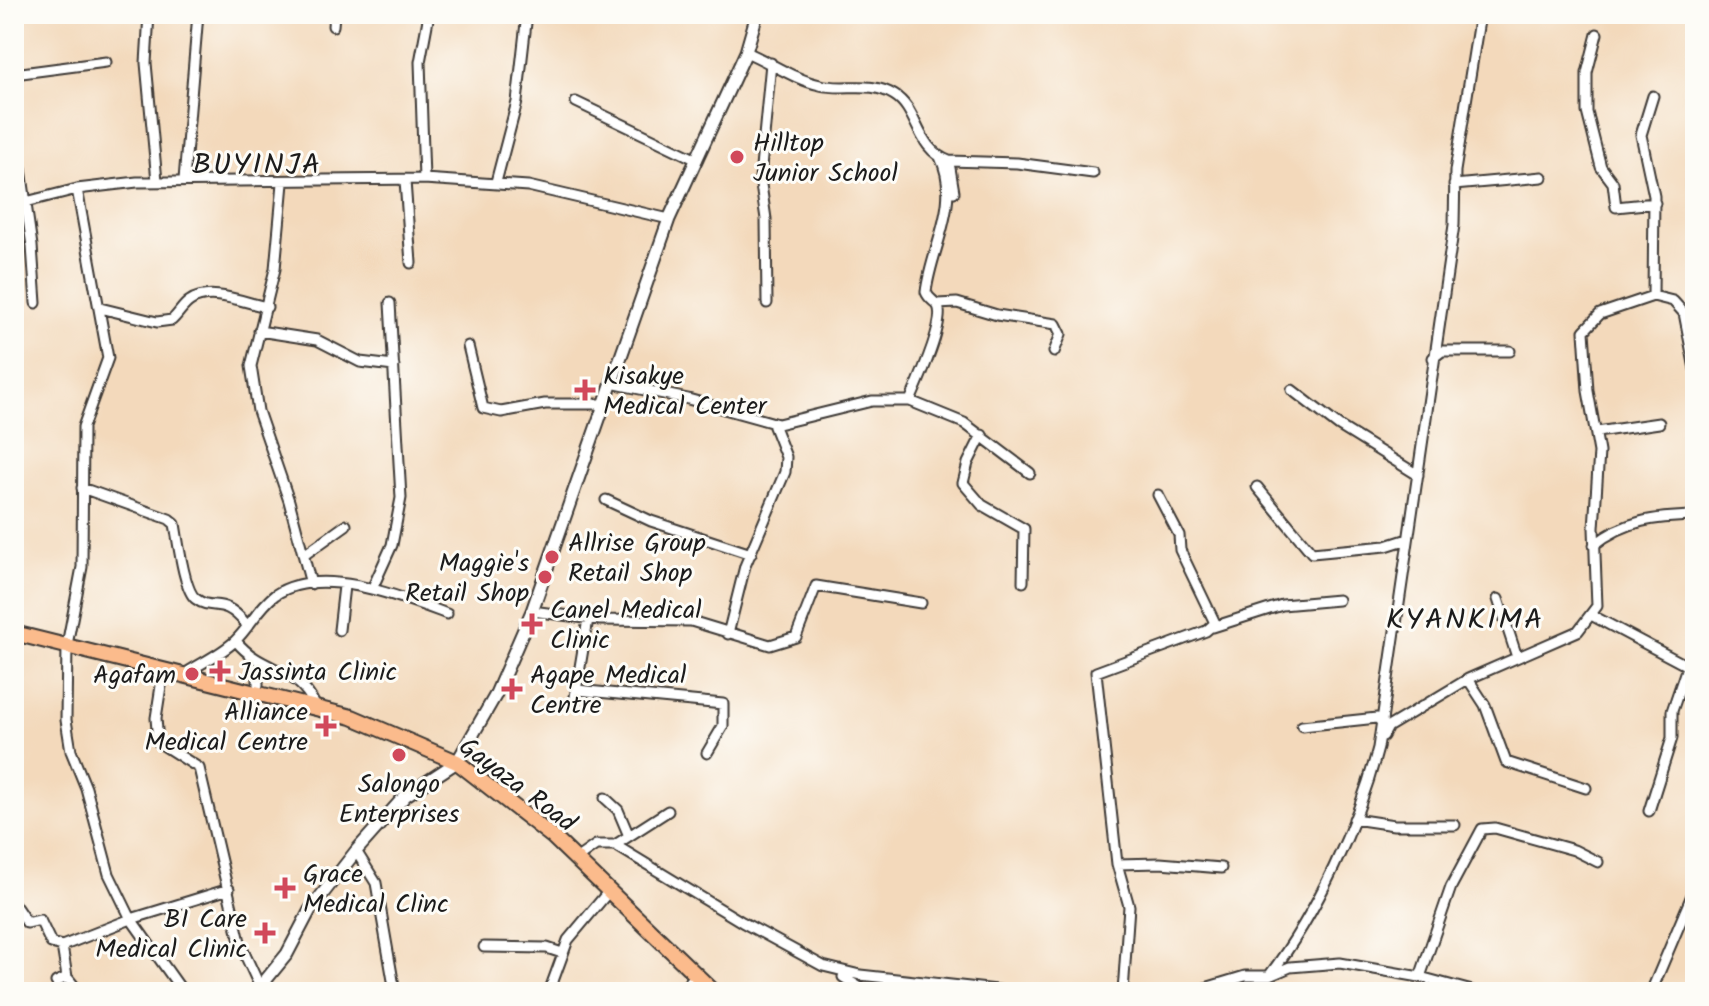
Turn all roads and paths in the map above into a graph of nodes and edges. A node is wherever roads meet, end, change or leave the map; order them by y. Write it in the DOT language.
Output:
graph roads {
  1 [pos="149,14"];
  2 [pos="198,14"];
  3 [pos="334,14"];
  4 [pos="429,14"];
  5 [pos="527,14"];
  6 [pos="757,14"];
  7 [pos="1480,14"];
  8 [pos="333,26"];
  9 [pos="1597,34"];
  10 [pos="746,52"];
  11 [pos="106,62"];
  12 [pos="771,63"];
  13 [pos="14,74"];
  14 [pos="1653,96"];
  15 [pos="576,102"];
  16 [pos="14,120"];
  17 [pos="944,159"];
  18 [pos="697,160"];
  19 [pos="1093,173"];
  20 [pos="1542,177"];
  21 [pos="424,179"];
  22 [pos="184,180"];
  23 [pos="157,181"];
  24 [pos="405,181"];
  25 [pos="496,182"];
  26 [pos="283,183"];
  27 [pos="1454,185"];
  28 [pos="77,189"];
  29 [pos="954,192"];
  30 [pos="26,202"];
  31 [pos="1655,203"];
  32 [pos="14,205"];
  33 [pos="669,219"];
  34 [pos="411,263"];
  35 [pos="1653,296"];
  36 [pos="36,303"];
  37 [pos="390,303"];
  38 [pos="767,303"];
  39 [pos="937,304"];
  40 [pos="267,307"];
  41 [pos="100,308"];
  42 [pos="259,331"];
  43 [pos="1693,342"];
  44 [pos="468,346"];
  45 [pos="1510,351"];
  46 [pos="1054,352"];
  47 [pos="1433,358"];
  48 [pos="394,366"];
  49 [pos="1695,369"];
  50 [pos="611,383"];
  51 [pos="1292,390"];
  52 [pos="910,401"];
  53 [pos="604,404"];
  54 [pos="1659,423"];
  55 [pos="773,424"];
  56 [pos="1597,432"];
  57 [pos="982,435"];
  58 [pos="1030,473"];
  59 [pos="1418,475"];
  60 [pos="1257,487"];
  61 [pos="82,488"];
  62 [pos="1158,495"];
  63 [pos="606,500"];
  64 [pos="1695,516"];
  65 [pos="346,525"];
  66 [pos="1408,539"];
  67 [pos="1594,545"];
  68 [pos="751,554"];
  69 [pos="304,555"];
  70 [pos="1023,582"];
  71 [pos="311,584"];
  72 [pos="344,586"];
  73 [pos="372,589"];
  74 [pos="1498,599"];
  75 [pos="1338,600"];
  76 [pos="921,603"];
  77 [pos="532,611"];
  78 [pos="447,614"];
  79 [pos="1593,616"];
  80 [pos="588,619"];
  81 [pos="246,624"];
  82 [pos="1213,627"];
  83 [pos="339,630"];
  84 [pos="14,633"];
  85 [pos="728,634"];
  86 [pos="236,641"];
  87 [pos="67,645"];
  88 [pos="1517,657"];
  89 [pos="1691,668"];
  90 [pos="183,675"];
  91 [pos="1468,679"];
  92 [pos="161,686"];
  93 [pos="577,690"];
  94 [pos="574,703"];
  95 [pos="316,707"];
  96 [pos="1302,726"];
  97 [pos="1385,726"];
  98 [pos="707,753"];
  99 [pos="457,762"];
  100 [pos="1586,788"];
  101 [pos="605,798"];
  102 [pos="668,811"];
  103 [pos="1649,811"];
  104 [pos="1354,819"];
  105 [pos="1455,825"];
  106 [pos="629,836"];
  107 [pos="615,845"];
  108 [pos="356,851"];
  109 [pos="576,859"];
  110 [pos="1598,862"];
  111 [pos="1117,864"];
  112 [pos="1221,868"];
  113 [pos="1695,888"];
  114 [pos="229,889"];
  115 [pos="609,891"];
  116 [pos="14,904"];
  117 [pos="131,919"];
  118 [pos="62,946"];
  119 [pos="484,947"];
  120 [pos="562,953"];
  121 [pos="823,966"];
  122 [pos="696,975"];
  123 [pos="1269,976"];
  124 [pos="67,977"];
  125 [pos="1420,977"];
  126 [pos="56,982"];
  127 [pos="258,989"];
  128 [pos="1464,990"];
  129 [pos="79,992"];
  130 [pos="183,992"];
  131 [pos="395,992"];
  132 [pos="549,992"];
  133 [pos="680,992"];
  134 [pos="714,992"];
  135 [pos="867,992"];
  136 [pos="1015,992"];
  137 [pos="1123,992"];
  138 [pos="1192,992"];
  139 [pos="1476,992"];
  140 [pos="1651,992"];
  1 -- 23 [label="street"];
  2 -- 22 [label="street"];
  3 -- 8 [label="street"];
  4 -- 21 [label="street"];
  5 -- 25 [label="street"];
  6 -- 10 [label="street"];
  7 -- 27 [label="street"];
  9 -- 31 [label="street"];
  10 -- 12 [label="street"];
  10 -- 18 [label="street"];
  11 -- 13 [label="street"];
  12 -- 17 [label="street"];
  12 -- 38 [label="street"];
  14 -- 31 [label="street"];
  15 -- 18 [label="street"];
  16 -- 30 [label="street"];
  17 -- 19 [label="street"];
  17 -- 29 [label="street"];
  17 -- 39 [label="street"];
  18 -- 33 [label="street"];
  20 -- 27 [label="street"];
  21 -- 24 [label="street"];
  21 -- 25 [label="street"];
  22 -- 23 [label="street"];
  22 -- 26 [label="street"];
  23 -- 28 [label="street"];
  24 -- 26 [label="street"];
  24 -- 34 [label="street"];
  25 -- 33 [label="street"];
  26 -- 40 [label="street"];
  27 -- 47 [label="street"];
  28 -- 30 [label="street"];
  28 -- 41 [label="street"];
  30 -- 32 [label="street"];
  30 -- 36 [label="street"];
  31 -- 35 [label="street"];
  33 -- 50 [label="street"];
  35 -- 43 [label="street"];
  35 -- 56 [label="street"];
  37 -- 48 [label="street"];
  39 -- 46 [label="street"];
  39 -- 52 [label="street"];
  40 -- 41 [label="street"];
  40 -- 42 [label="street"];
  41 -- 61 [label="street"];
  42 -- 48 [label="street"];
  42 -- 69 [label="street"];
  43 -- 49 [label="street"];
  44 -- 53 [label="street"];
  45 -- 47 [label="street"];
  47 -- 59 [label="street"];
  48 -- 73 [label="street"];
  50 -- 53 [label="street"];
  50 -- 55 [label="street"];
  51 -- 59 [label="street"];
  52 -- 55 [label="street"];
  52 -- 57 [label="street"];
  53 -- 77 [label="street"];
  54 -- 56 [label="street"];
  55 -- 68 [label="street"];
  56 -- 67 [label="street"];
  57 -- 58 [label="street"];
  57 -- 70 [label="street"];
  59 -- 66 [label="street"];
  60 -- 66 [label="street"];
  61 -- 81 [label="street"];
  61 -- 87 [label="street"];
  62 -- 82 [label="street"];
  63 -- 68 [label="street"];
  64 -- 67 [label="street"];
  65 -- 69 [label="street"];
  66 -- 97 [label="street"];
  67 -- 79 [label="street"];
  68 -- 85 [label="street"];
  69 -- 71 [label="street"];
  71 -- 72 [label="street"];
  71 -- 81 [label="street"];
  72 -- 73 [label="street"];
  72 -- 83 [label="street"];
  73 -- 78 [label="street"];
  74 -- 88 [label="street"];
  75 -- 82 [label="street"];
  76 -- 85 [label="street"];
  77 -- 80 [label="street"];
  77 -- 99 [label="street"];
  79 -- 88 [label="street"];
  79 -- 89 [label="street"];
  80 -- 85 [label="street"];
  80 -- 93 [label="street"];
  81 -- 86 [label="street"];
  82 -- 111 [label="street"];
  84 -- 87 [label="main road, Gayaza Road"];
  86 -- 90 [label="street"];
  86 -- 95 [label="street"];
  87 -- 90 [label="main road, Gayaza Road"];
  87 -- 117 [label="street"];
  88 -- 91 [label="street"];
  89 -- 103 [label="street"];
  90 -- 95 [label="main road, Gayaza Road"];
  91 -- 97 [label="street"];
  91 -- 100 [label="street"];
  92 -- 114 [label="street"];
  93 -- 94 [label="street"];
  93 -- 98 [label="street"];
  95 -- 99 [label="main road, Gayaza Road"];
  96 -- 97 [label="street"];
  97 -- 104 [label="street"];
  99 -- 108 [label="street"];
  99 -- 109 [label="main road, Gayaza Road"];
  101 -- 106 [label="street"];
  102 -- 106 [label="street"];
  104 -- 105 [label="street"];
  104 -- 123 [label="street"];
  106 -- 107 [label="street"];
  107 -- 109 [label="street"];
  107 -- 121 [label="street"];
  108 -- 127 [label="street"];
  108 -- 131 [label="street"];
  109 -- 115 [label="main road, Gayaza Road"];
  110 -- 125 [label="street"];
  111 -- 112 [label="street"];
  111 -- 137 [label="street"];
  113 -- 140 [label="street"];
  114 -- 117 [label="street"];
  114 -- 127 [label="street"];
  115 -- 120 [label="street"];
  115 -- 122 [label="main road, Gayaza Road"];
  116 -- 118 [label="street"];
  117 -- 118 [label="street"];
  117 -- 130 [label="street"];
  118 -- 124 [label="street"];
  119 -- 120 [label="street"];
  120 -- 132 [label="street"];
  121 -- 135 [label="street"];
  121 -- 136 [label="street"];
  122 -- 133 [label="street"];
  122 -- 134 [label="main road, Gayaza Road"];
  123 -- 125 [label="street"];
  123 -- 138 [label="street"];
  124 -- 126 [label="street"];
  124 -- 129 [label="street"];
  125 -- 128 [label="street"];
  128 -- 139 [label="street"];
}
